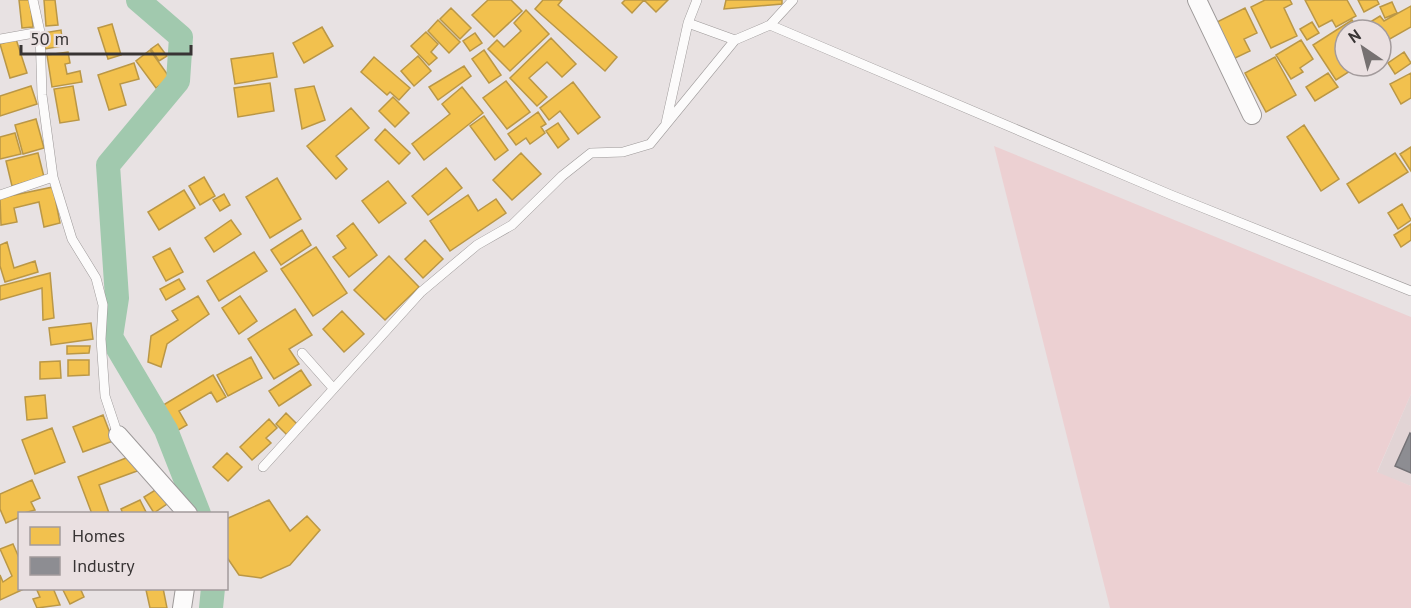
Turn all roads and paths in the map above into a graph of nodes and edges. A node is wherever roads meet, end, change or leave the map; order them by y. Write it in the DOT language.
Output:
graph roads {
  1 [pos="33,0"];
  2 [pos="697,0"];
  3 [pos="793,0"];
  4 [pos="1197,0"];
  5 [pos="688,23"];
  6 [pos="770,25"];
  7 [pos="40,32"];
  8 [pos="0,39"];
  9 [pos="735,40"];
  10 [pos="1252,115"];
  11 [pos="666,125"];
  12 [pos="53,177"];
  13 [pos="0,195"];
  14 [pos="1411,291"];
  15 [pos="302,353"];
  16 [pos="333,388"];
  17 [pos="118,435"];
  18 [pos="263,467"];
  19 [pos="187,512"];
  20 [pos="185,590"];
  21 [pos="182,608"];
  1 -- 7 [label="lane"];
  2 -- 5 [label="lane"];
  3 -- 6 [label="lane"];
  4 -- 10 [label="street"];
  5 -- 9 [label="lane"];
  5 -- 11 [label="lane"];
  6 -- 9 [label="lane"];
  6 -- 14 [label="lane"];
  7 -- 8 [label="lane"];
  7 -- 12 [label="lane"];
  9 -- 11 [label="lane"];
  11 -- 16 [label="lane"];
  12 -- 13 [label="lane"];
  12 -- 17 [label="lane"];
  15 -- 16 [label="lane"];
  16 -- 18 [label="lane"];
  17 -- 19 [label="street"];
  20 -- 21 [label="street"];
}
